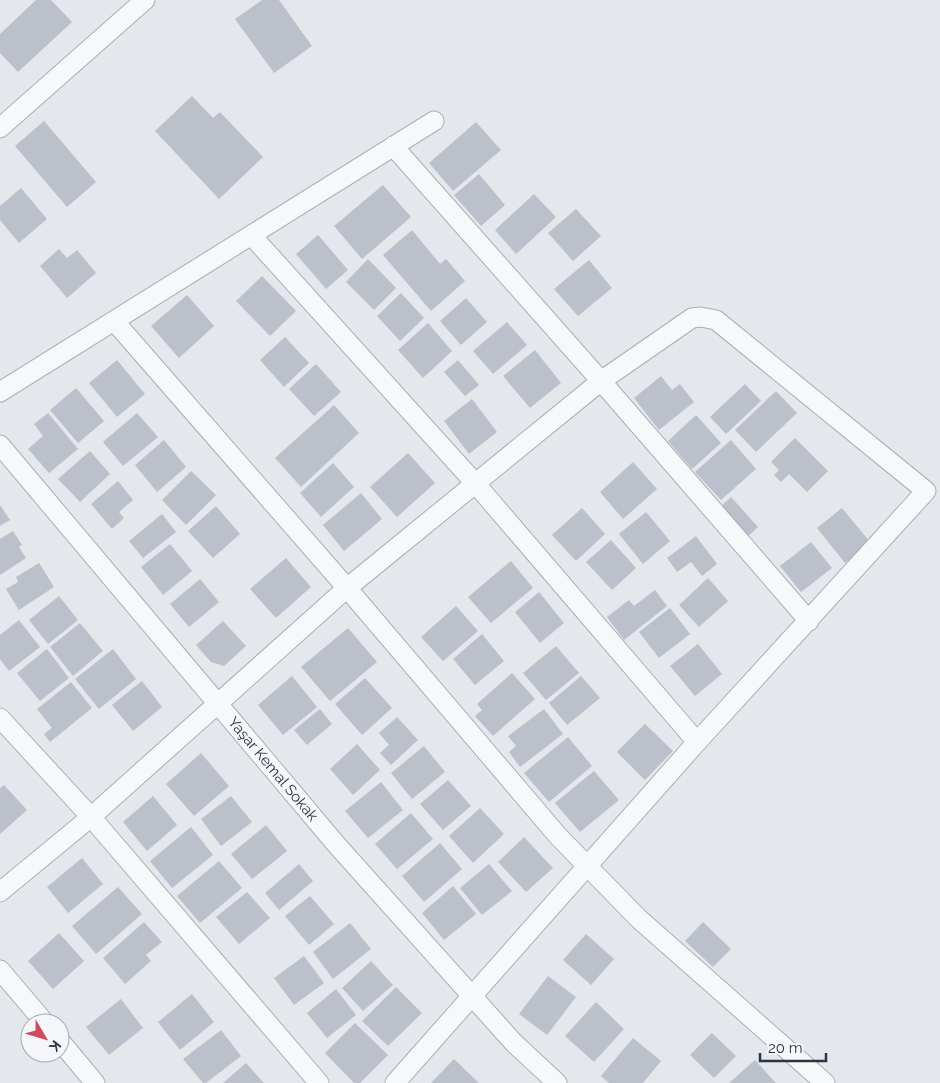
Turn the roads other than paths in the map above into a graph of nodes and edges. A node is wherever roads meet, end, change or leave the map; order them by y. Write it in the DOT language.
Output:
graph roads {
  1 [pos="145,0"];
  2 [pos="434,121"];
  3 [pos="0,128"];
  4 [pos="393,146"];
  5 [pos="252,236"];
  6 [pos="115,322"];
  7 [pos="602,382"];
  8 [pos="0,392"];
  9 [pos="0,445"];
  10 [pos="475,483"];
  11 [pos="347,588"];
  12 [pos="809,621"];
  13 [pos="218,704"];
  14 [pos="0,718"];
  15 [pos="697,742"];
  16 [pos="91,817"];
  17 [pos="587,866"];
  18 [pos="0,892"];
  19 [pos="0,970"];
  20 [pos="473,997"];
  21 [pos="37,1013"];
  22 [pos="70,1053"];
  23 [pos="95,1083"];
  24 [pos="319,1083"];
  25 [pos="395,1083"];
  26 [pos="557,1083"];
  27 [pos="825,1083"];
  1 -- 3 [label="street"];
  2 -- 4 [label="street"];
  4 -- 5 [label="street"];
  4 -- 7 [label="street"];
  5 -- 6 [label="street"];
  5 -- 10 [label="street"];
  6 -- 8 [label="street"];
  6 -- 11 [label="street"];
  7 -- 10 [label="street"];
  7 -- 12 [label="street"];
  7 -- 12 [label="street"];
  9 -- 13 [label="street, Yaşar Kemal Sokak"];
  10 -- 11 [label="street"];
  10 -- 15 [label="street"];
  11 -- 13 [label="street"];
  11 -- 17 [label="street"];
  12 -- 15 [label="street"];
  13 -- 16 [label="street"];
  13 -- 20 [label="street, Yaşar Kemal Sokak"];
  14 -- 16 [label="street"];
  15 -- 17 [label="street"];
  16 -- 18 [label="street"];
  16 -- 24 [label="street"];
  17 -- 20 [label="street"];
  17 -- 27 [label="street"];
  19 -- 21 [label="street"];
  20 -- 25 [label="street"];
  20 -- 26 [label="street, Yaşar Kemal Sokak"];
  22 -- 23 [label="street"];
}
